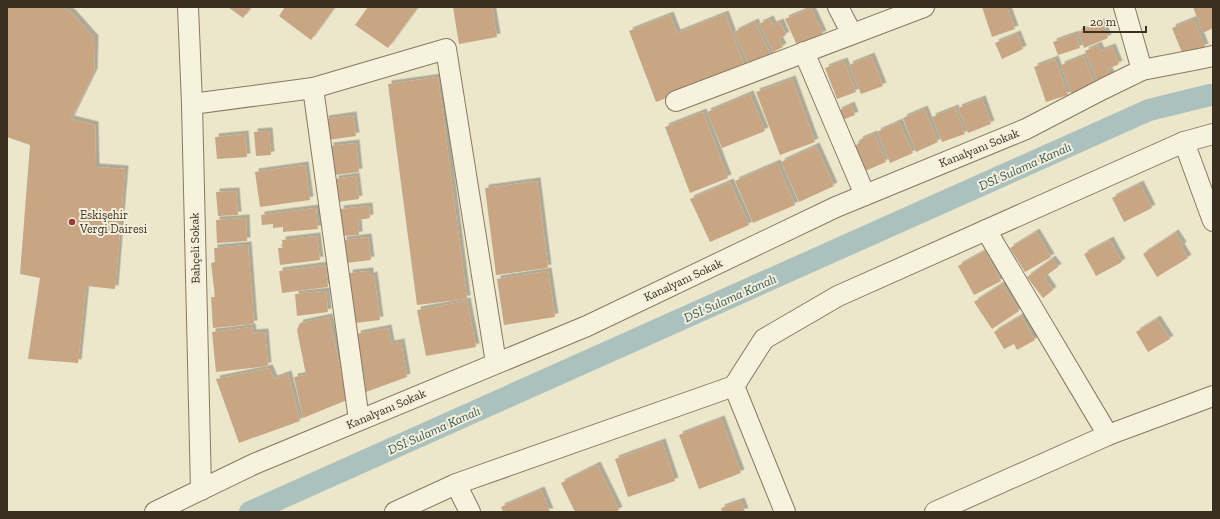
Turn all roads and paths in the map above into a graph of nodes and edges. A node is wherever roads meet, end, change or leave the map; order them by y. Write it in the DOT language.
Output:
graph roads {
  1 [pos="188,7"];
  2 [pos="838,7"];
  3 [pos="924,7"];
  4 [pos="1124,7"];
  5 [pos="852,34"];
  6 [pos="804,52"];
  7 [pos="1213,56"];
  8 [pos="1142,70"];
  9 [pos="313,88"];
  10 [pos="676,101"];
  11 [pos="192,104"];
  12 [pos="1213,134"];
  13 [pos="1184,142"];
  14 [pos="865,195"];
  15 [pos="1213,221"];
  16 [pos="986,230"];
  17 [pos="496,363"];
  18 [pos="734,386"];
  19 [pos="1213,396"];
  20 [pos="359,420"];
  21 [pos="1108,434"];
  22 [pos="456,484"];
  23 [pos="201,490"];
  24 [pos="155,512"];
  25 [pos="395,512"];
  26 [pos="470,512"];
  27 [pos="785,512"];
  28 [pos="935,512"];
  1 -- 11 [label="street, Bahçeli Sokak"];
  2 -- 5 [label="street"];
  3 -- 5 [label="street"];
  4 -- 8 [label="street"];
  5 -- 6 [label="street"];
  6 -- 10 [label="street"];
  6 -- 14 [label="street"];
  7 -- 8 [label="street, Kanalyanı Sokak"];
  8 -- 14 [label="street, Kanalyanı Sokak"];
  9 -- 11 [label="street"];
  9 -- 17 [label="street"];
  9 -- 20 [label="street"];
  11 -- 23 [label="street, Bahçeli Sokak"];
  12 -- 13 [label="street"];
  13 -- 15 [label="street"];
  13 -- 16 [label="street"];
  14 -- 17 [label="street, Kanalyanı Sokak"];
  16 -- 18 [label="street"];
  16 -- 21 [label="street"];
  17 -- 20 [label="street, Kanalyanı Sokak"];
  18 -- 22 [label="street"];
  18 -- 27 [label="street"];
  19 -- 21 [label="street"];
  20 -- 23 [label="street, Kanalyanı Sokak"];
  21 -- 28 [label="street"];
  22 -- 25 [label="street"];
  22 -- 26 [label="street"];
  23 -- 24 [label="street, Kanalyanı Sokak"];
}
